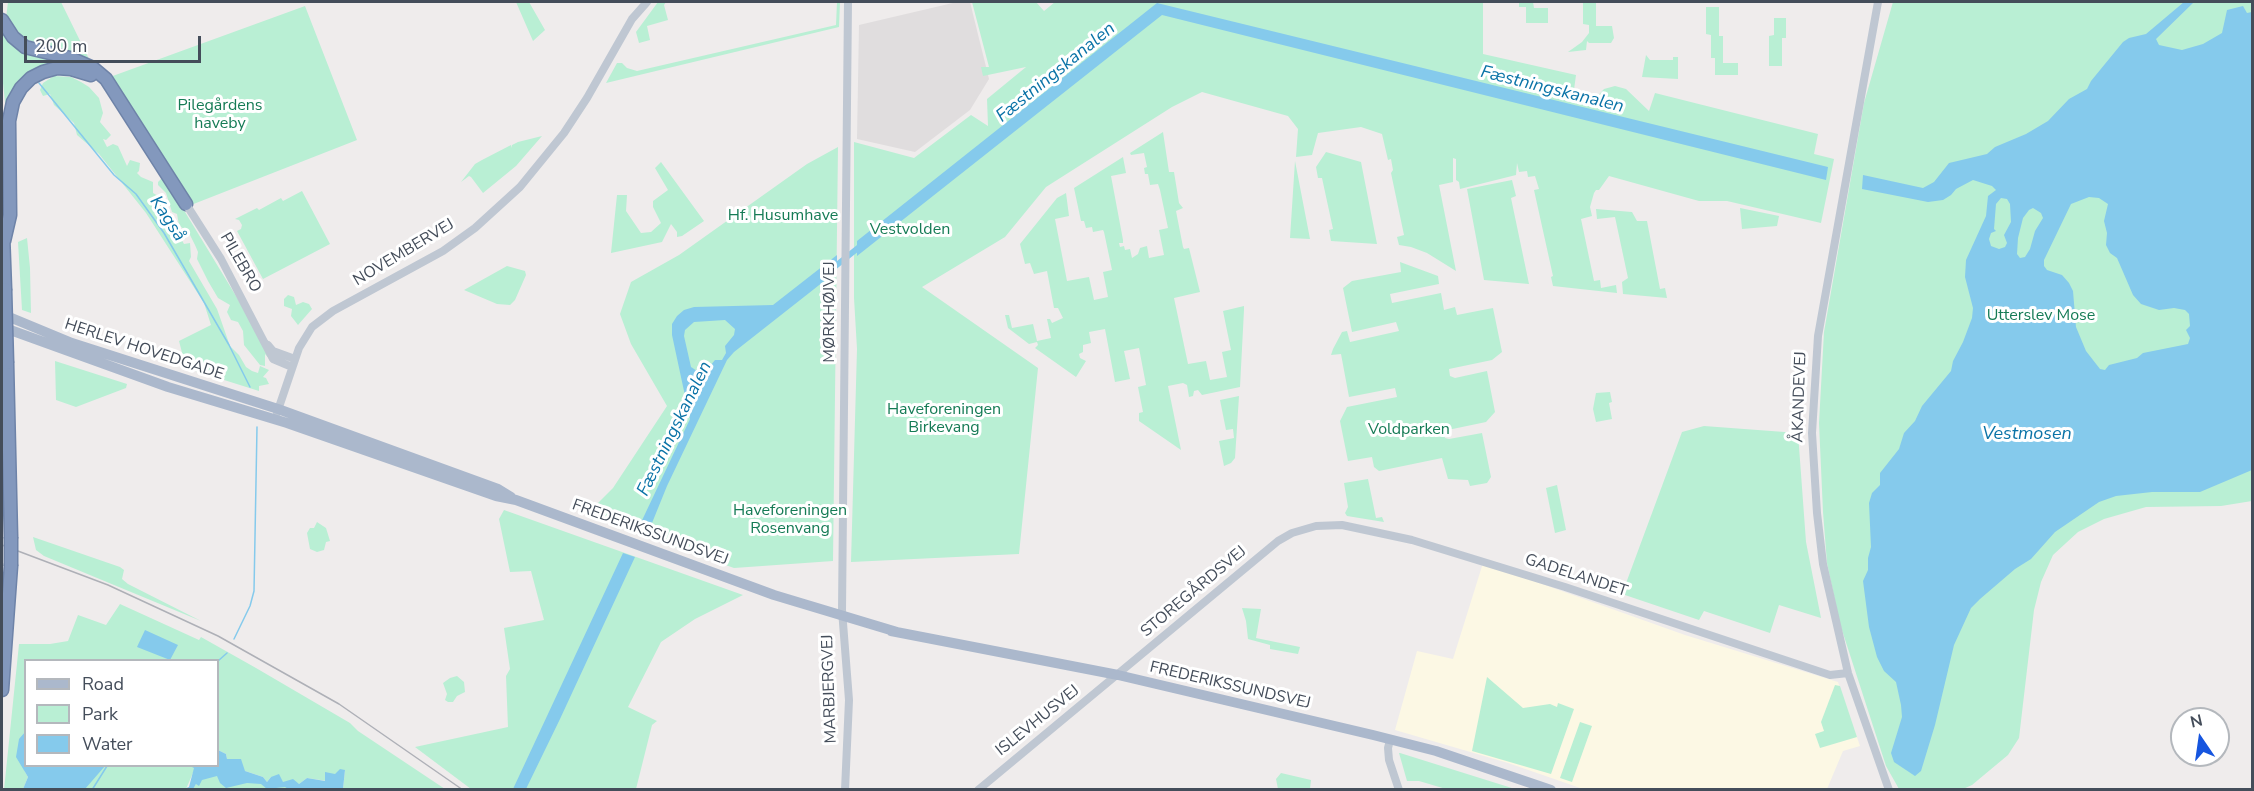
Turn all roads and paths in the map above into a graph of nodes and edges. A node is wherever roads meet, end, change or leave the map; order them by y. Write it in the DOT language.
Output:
graph roads {
  1 [pos="647,2"];
  2 [pos="848,2"];
  3 [pos="1878,2"];
  4 [pos="2,20"];
  5 [pos="111,90"];
  6 [pos="186,204"];
  7 [pos="2,214"];
  8 [pos="4,241"];
  9 [pos="2,314"];
  10 [pos="2,327"];
  11 [pos="293,363"];
  12 [pos="277,414"];
  13 [pos="1292,533"];
  14 [pos="842,619"];
  15 [pos="1848,673"];
  16 [pos="1118,675"];
  17 [pos="2,690"];
  18 [pos="1390,740"];
  19 [pos="846,789"];
  20 [pos="978,789"];
  21 [pos="1399,789"];
  22 [pos="1551,789"];
  23 [pos="1889,789"];
  1 -- 11 [label="street, NOVEMBERVEJ"];
  2 -- 14 [label="street, MØRKHØJVEJ"];
  3 -- 15 [label="street, ÅKANDEVEJ"];
  4 -- 5 [label="highway"];
  5 -- 6 [label="highway"];
  5 -- 8 [label="highway"];
  6 -- 11 [label="street, PILEBRO"];
  7 -- 8 [label="highway"];
  8 -- 17 [label="highway, bridge"];
  9 -- 12 [label="main road, HERLEV HOVEDGADE"];
  10 -- 12 [label="main road, HERLEV HOVEDGADE"];
  11 -- 12 [label="street, NOVEMBERVEJ"];
  12 -- 14 [label="main road, FREDERIKSSUNDSVEJ"];
  13 -- 15 [label="street, GADELANDET"];
  13 -- 16 [label="street, STOREGÅRDSVEJ"];
  14 -- 16 [label="main road, FREDERIKSSUNDSVEJ"];
  14 -- 19 [label="street, MARBJERGVEJ"];
  15 -- 23 [label="street, ÅKANDEVEJ"];
  16 -- 18 [label="main road, FREDERIKSSUNDSVEJ"];
  16 -- 20 [label="street, ISLEVHUSVEJ"];
  18 -- 21 [label="street"];
  18 -- 22 [label="main road, FREDERIKSSUNDSVEJ"];
}
